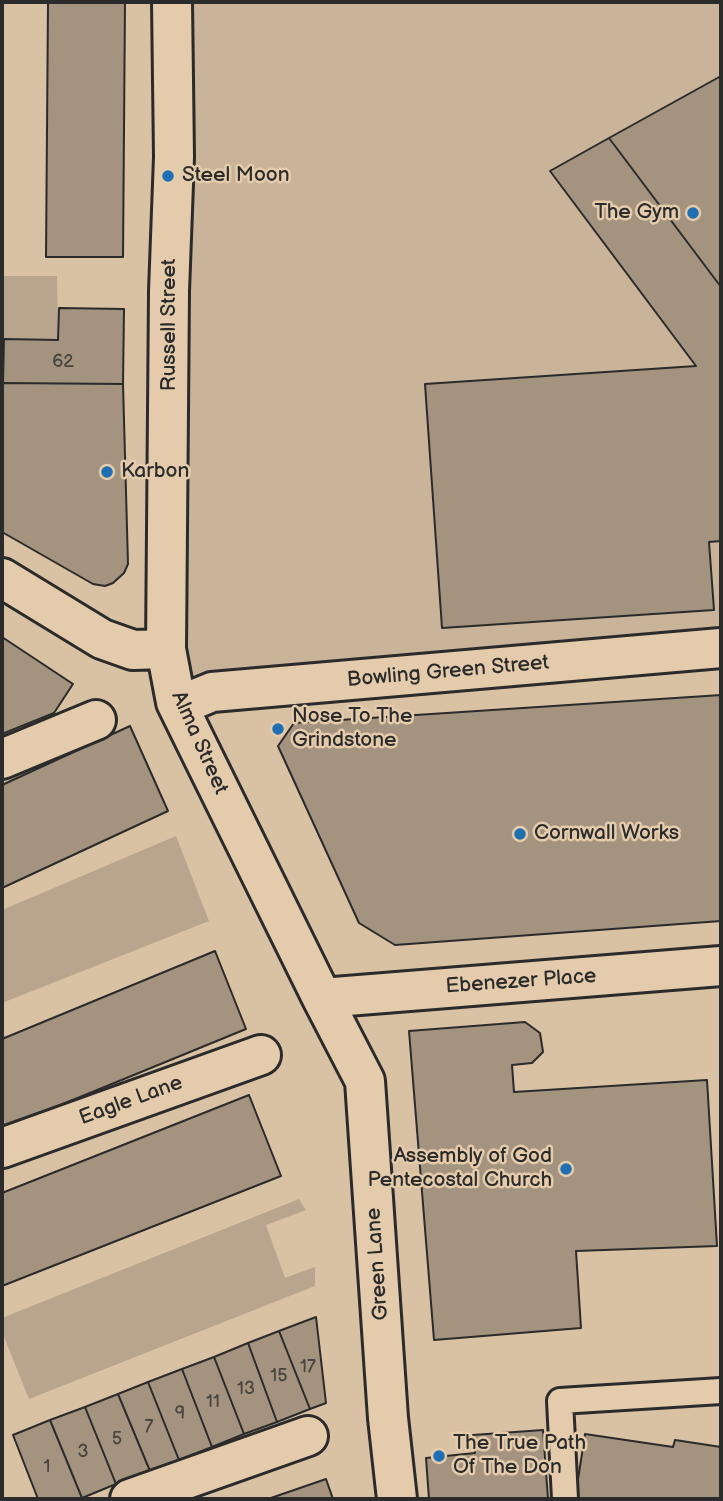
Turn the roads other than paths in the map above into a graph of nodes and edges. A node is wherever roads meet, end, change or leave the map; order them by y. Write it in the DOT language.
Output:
graph roads {
  1 [pos="172,2"];
  2 [pos="2,578"];
  3 [pos="721,648"];
  4 [pos="166,649"];
  5 [pos="178,706"];
  6 [pos="96,720"];
  7 [pos="2,759"];
  8 [pos="721,966"];
  9 [pos="322,998"];
  10 [pos="261,1055"];
  11 [pos="2,1148"];
  12 [pos="721,1391"];
  13 [pos="308,1436"];
  14 [pos="130,1499"];
  15 [pos="397,1499"];
  16 [pos="565,1499"];
  1 -- 4 [label="street, Russell Street"];
  2 -- 4 [label="street"];
  3 -- 5 [label="street, Bowling Green Street"];
  4 -- 5 [label="street, Alma Street"];
  5 -- 9 [label="street, Alma Street"];
  6 -- 7 [label="street"];
  8 -- 9 [label="street, Ebenezer Place"];
  9 -- 15 [label="street, Green Lane"];
  10 -- 11 [label="street, Eagle Lane"];
  12 -- 16 [label="lane"];
  13 -- 14 [label="street"];
}
